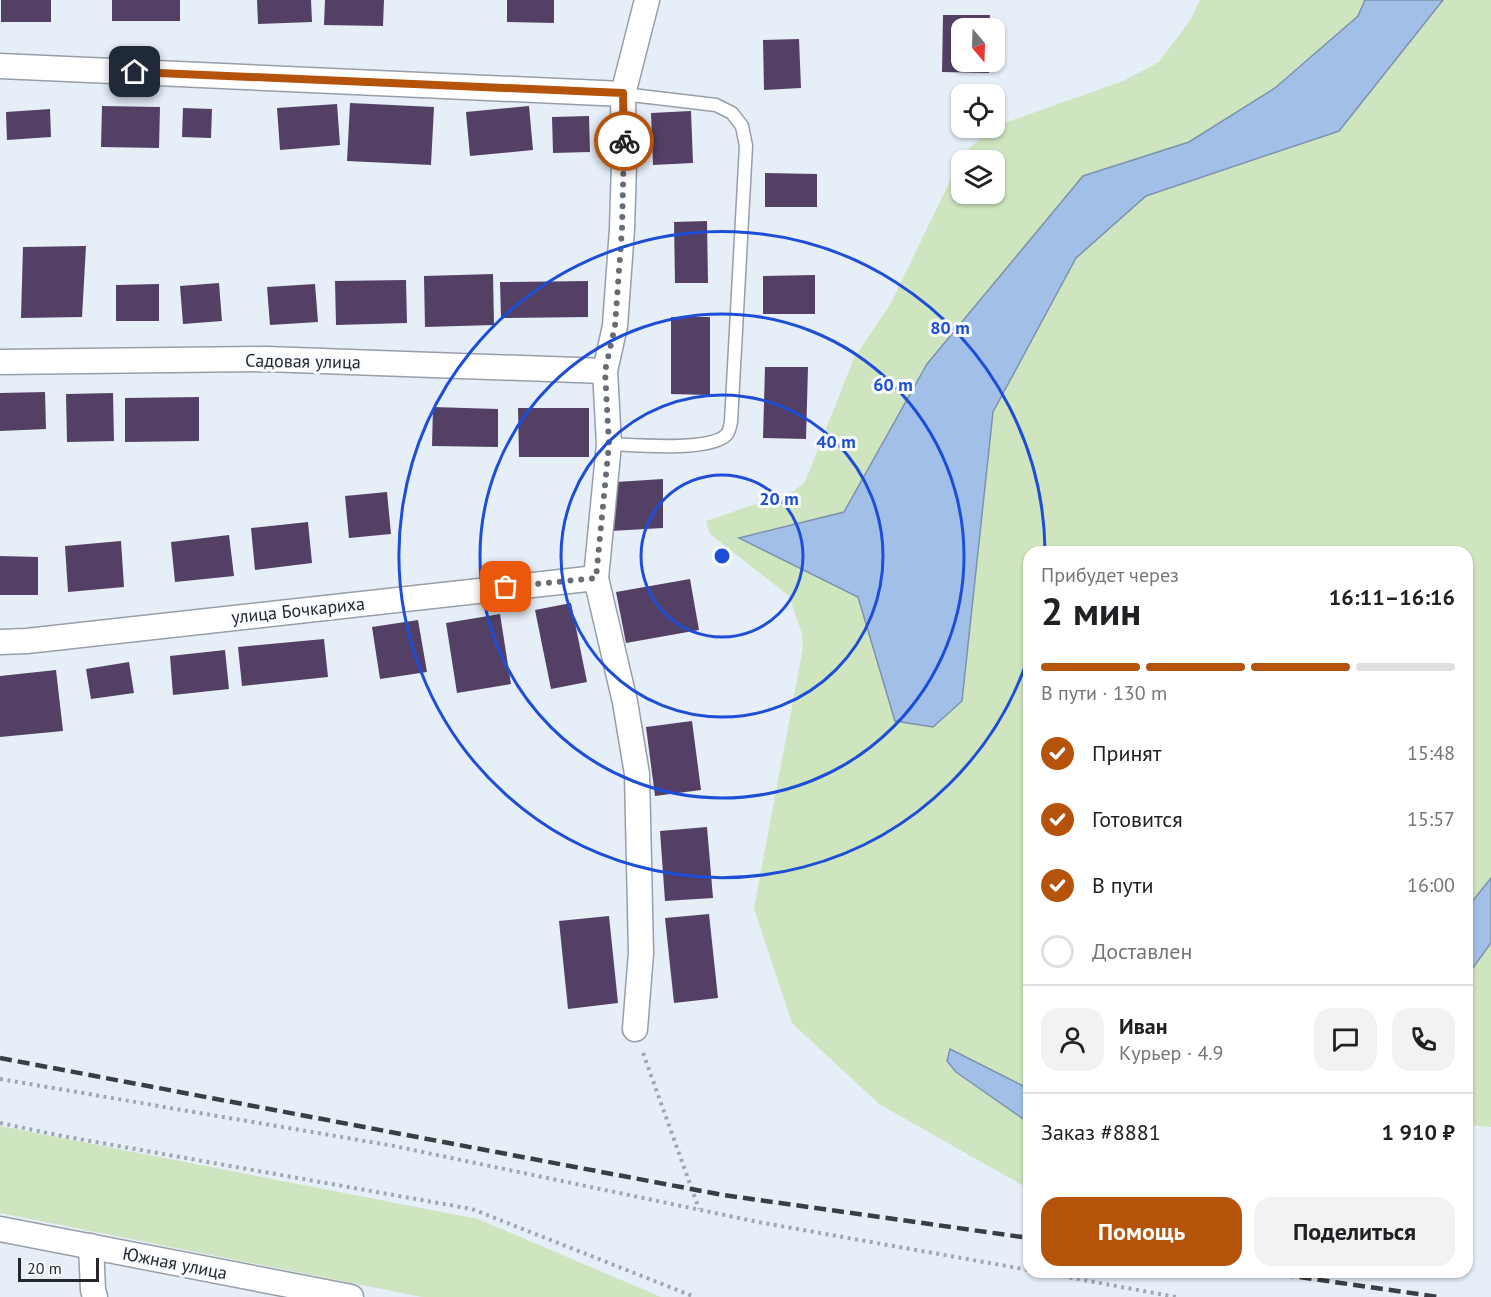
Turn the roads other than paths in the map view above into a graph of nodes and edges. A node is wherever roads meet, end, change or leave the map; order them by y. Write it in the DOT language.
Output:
graph roads {
  1 [pos="647,0"];
  2 [pos="0,66"];
  3 [pos="623,93"];
  4 [pos="0,362"];
  5 [pos="605,371"];
  6 [pos="609,444"];
  7 [pos="596,578"];
  8 [pos="0,642"];
  9 [pos="635,1029"];
  10 [pos="0,1229"];
  11 [pos="91,1246"];
  12 [pos="95,1297"];
  13 [pos="351,1297"];
  1 -- 3 [label="street"];
  2 -- 3 [label="street"];
  3 -- 5 [label="street"];
  3 -- 6 [label="lane"];
  4 -- 5 [label="street, Садовая улица"];
  5 -- 6 [label="street"];
  6 -- 7 [label="street"];
  7 -- 8 [label="street, улица Бочкариха"];
  7 -- 9 [label="street"];
  10 -- 11 [label="street, Южная улица"];
  11 -- 12 [label="street"];
  11 -- 13 [label="street, Южная улица"];
}
